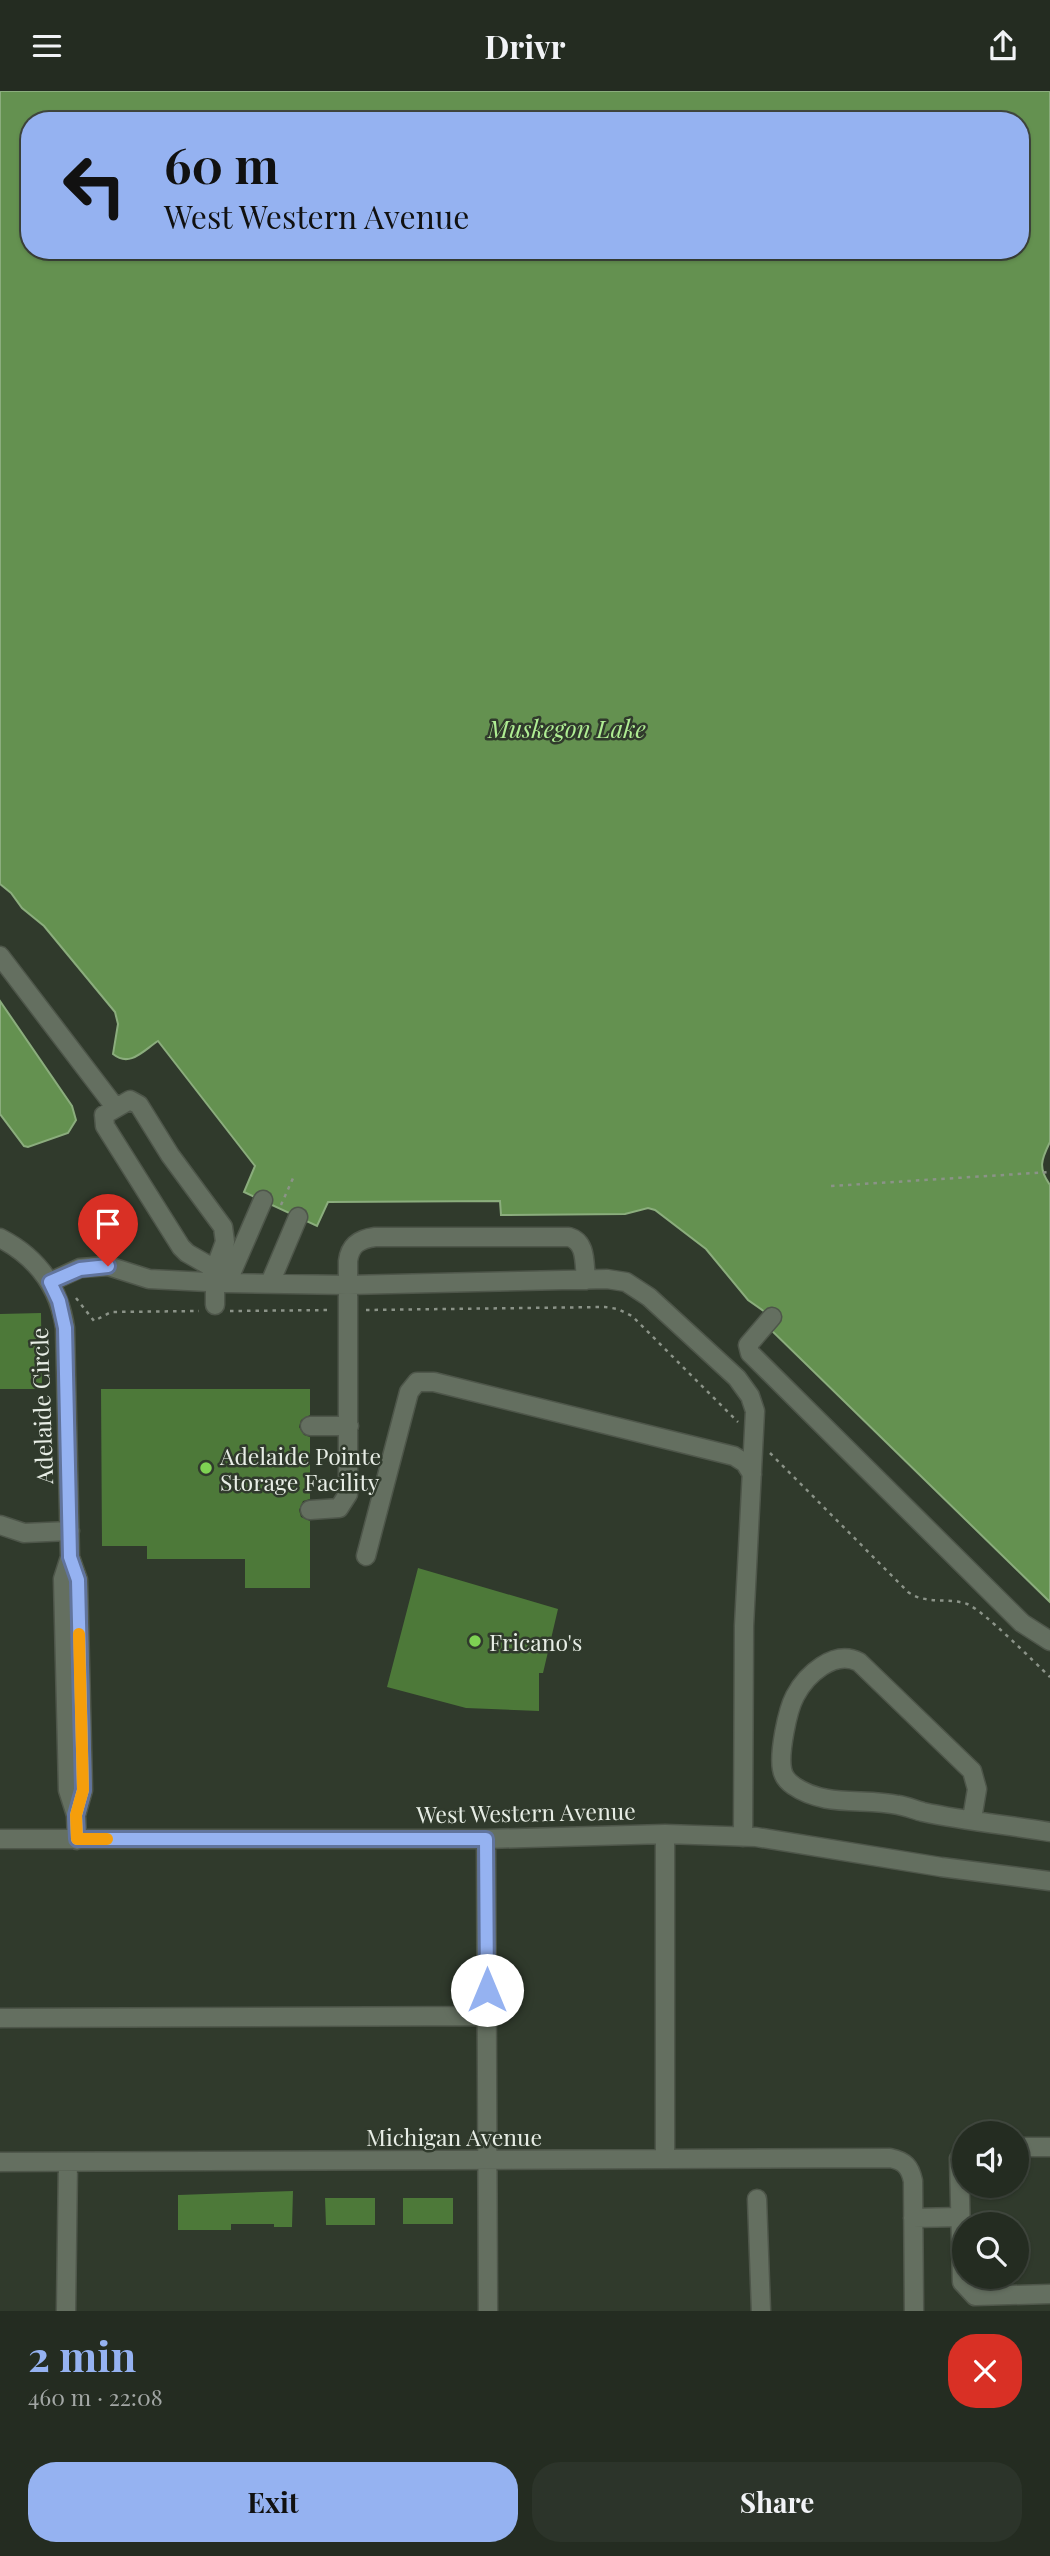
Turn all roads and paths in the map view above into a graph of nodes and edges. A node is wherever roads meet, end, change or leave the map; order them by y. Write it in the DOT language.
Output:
graph roads {
  1 [pos="0,956"];
  2 [pos="115,1107"];
  3 [pos="1050,1172"];
  4 [pos="294,1175"];
  5 [pos="831,1186"];
  6 [pos="262,1200"];
  7 [pos="279,1208"];
  8 [pos="299,1217"];
  9 [pos="0,1238"];
  10 [pos="219,1278"];
  11 [pos="586,1280"];
  12 [pos="50,1282"];
  13 [pos="270,1283"];
  14 [pos="348,1285"];
  15 [pos="215,1305"];
  16 [pos="772,1317"];
  17 [pos="310,1426"];
  18 [pos="349,1426"];
  19 [pos="752,1474"];
  20 [pos="310,1510"];
  21 [pos="0,1525"];
  22 [pos="70,1531"];
  23 [pos="366,1556"];
  24 [pos="1050,1641"];
  25 [pos="972,1819"];
  26 [pos="1050,1832"];
  27 [pos="665,1834"];
  28 [pos="743,1837"];
  29 [pos="0,1839"];
  30 [pos="77,1839"];
  31 [pos="486,1839"];
  32 [pos="1050,1881"];
  33 [pos="487,2016"];
  34 [pos="0,2018"];
  35 [pos="1029,2147"];
  36 [pos="1050,2147"];
  37 [pos="665,2159"];
  38 [pos="487,2160"];
  39 [pos="0,2161"];
  40 [pos="68,2162"];
  41 [pos="757,2199"];
  42 [pos="952,2217"];
  43 [pos="913,2218"];
  44 [pos="968,2289"];
  45 [pos="1050,2294"];
  46 [pos="66,2311"];
  47 [pos="488,2311"];
  48 [pos="761,2311"];
  49 [pos="914,2311"];
  1 -- 2 [label="street"];
  2 -- 10 [label="street"];
  2 -- 10 [label="street"];
  3 -- 5 [label="path"];
  4 -- 7 [label="path"];
  6 -- 10 [label="street"];
  8 -- 13 [label="street"];
  9 -- 12 [label="street, Adelaide Circle"];
  10 -- 12 [label="street"];
  10 -- 13 [label="street"];
  10 -- 15 [label="street"];
  11 -- 14 [label="street"];
  11 -- 14 [label="street"];
  11 -- 19 [label="street"];
  12 -- 22 [label="street, Adelaide Circle"];
  13 -- 14 [label="street"];
  14 -- 18 [label="street"];
  16 -- 24 [label="street"];
  17 -- 18 [label="street"];
  18 -- 20 [label="street"];
  19 -- 23 [label="street"];
  19 -- 28 [label="street"];
  21 -- 22 [label="street"];
  22 -- 30 [label="street, Adelaide Circle"];
  25 -- 25 [label="street"];
  25 -- 26 [label="street"];
  27 -- 28 [label="street, West Western Avenue"];
  27 -- 31 [label="street, West Western Avenue"];
  27 -- 37 [label="street"];
  28 -- 32 [label="street, West Western Avenue"];
  29 -- 30 [label="street, West Western Avenue"];
  30 -- 31 [label="street, West Western Avenue"];
  31 -- 33 [label="street"];
  33 -- 34 [label="street"];
  33 -- 38 [label="street"];
  35 -- 36 [label="street"];
  37 -- 38 [label="street, Michigan Avenue"];
  37 -- 43 [label="street, Michigan Avenue"];
  38 -- 40 [label="street, Michigan Avenue"];
  38 -- 47 [label="street"];
  39 -- 40 [label="street, Michigan Avenue"];
  40 -- 46 [label="street"];
  41 -- 48 [label="street"];
  42 -- 43 [label="street"];
  43 -- 49 [label="street"];
  44 -- 45 [label="street"];
}
